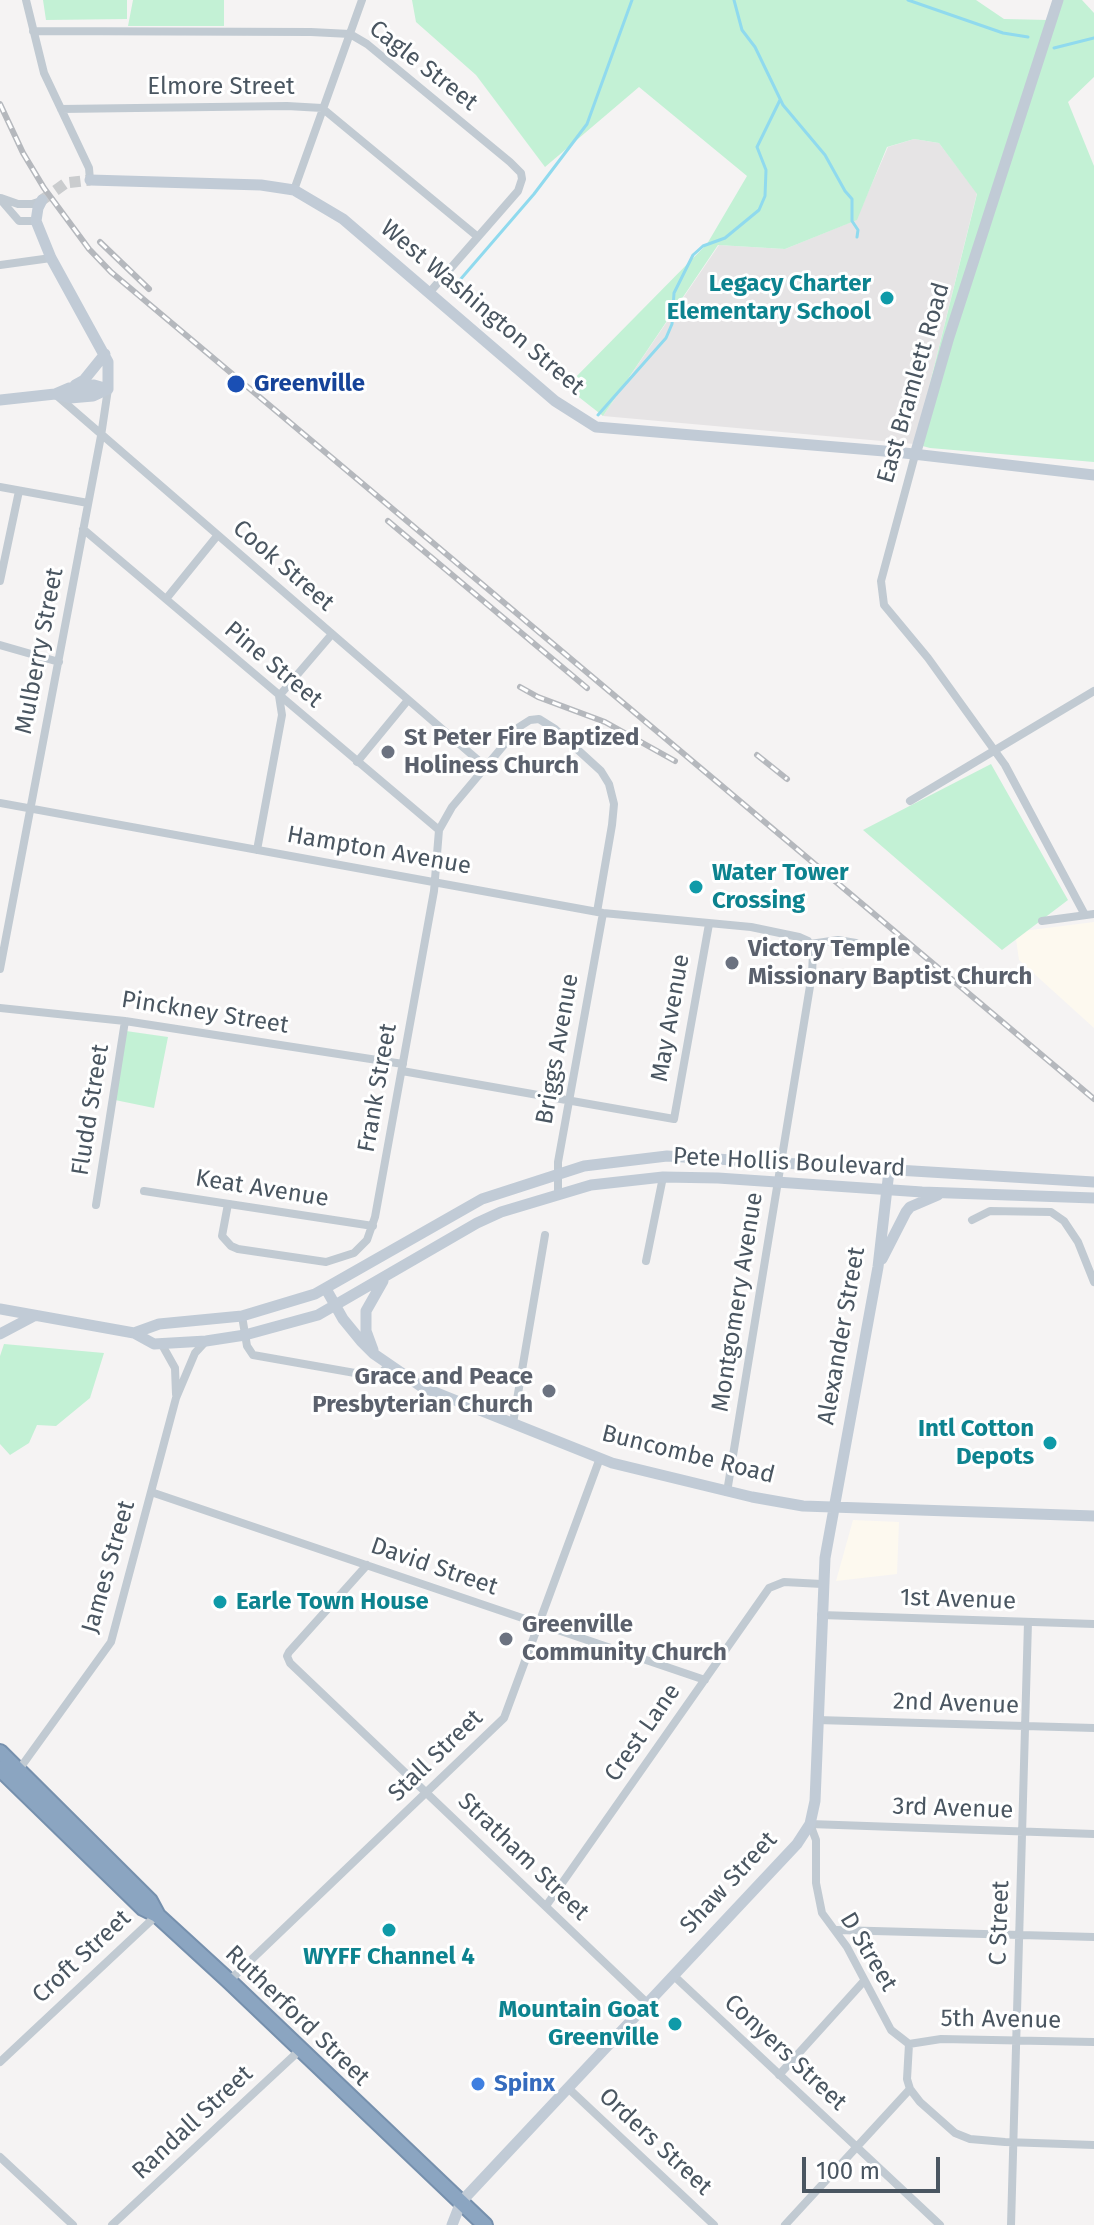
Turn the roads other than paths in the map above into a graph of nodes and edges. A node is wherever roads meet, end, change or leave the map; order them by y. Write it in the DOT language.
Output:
graph roads {
  1 [pos="26,0"];
  2 [pos="362,0"];
  3 [pos="1058,0"];
  4 [pos="33,31"];
  5 [pos="350,34"];
  6 [pos="322,108"];
  7 [pos="61,109"];
  8 [pos="90,180"];
  9 [pos="294,190"];
  10 [pos="0,198"];
  11 [pos="42,200"];
  12 [pos="36,221"];
  13 [pos="478,237"];
  14 [pos="51,258"];
  15 [pos="0,265"];
  16 [pos="429,293"];
  17 [pos="105,354"];
  18 [pos="69,388"];
  19 [pos="108,389"];
  20 [pos="55,394"];
  21 [pos="0,400"];
  22 [pos="101,436"];
  23 [pos="915,455"];
  24 [pos="1094,475"];
  25 [pos="0,487"];
  26 [pos="19,491"];
  27 [pos="88,503"];
  28 [pos="83,529"];
  29 [pos="217,536"];
  30 [pos="0,581"];
  31 [pos="166,599"];
  32 [pos="332,634"];
  33 [pos="2,646"];
  34 [pos="59,662"];
  35 [pos="1094,691"];
  36 [pos="279,696"];
  37 [pos="408,700"];
  38 [pos="995,751"];
  39 [pos="357,762"];
  40 [pos="486,767"];
  41 [pos="910,801"];
  42 [pos="0,803"];
  43 [pos="30,807"];
  44 [pos="439,830"];
  45 [pos="257,850"];
  46 [pos="435,881"];
  47 [pos="600,912"];
  48 [pos="1090,915"];
  49 [pos="1042,921"];
  50 [pos="709,924"];
  51 [pos="810,944"];
  52 [pos="877,953"];
  53 [pos="0,969"];
  54 [pos="0,1008"];
  55 [pos="125,1021"];
  56 [pos="402,1068"];
  57 [pos="569,1100"];
  58 [pos="674,1119"];
  59 [pos="782,1162"];
  60 [pos="889,1171"];
  61 [pos="558,1173"];
  62 [pos="663,1177"];
  63 [pos="779,1181"];
  64 [pos="1094,1182"];
  65 [pos="887,1189"];
  66 [pos="144,1191"];
  67 [pos="947,1192"];
  68 [pos="558,1193"];
  69 [pos="1094,1198"];
  70 [pos="228,1204"];
  71 [pos="96,1205"];
  72 [pos="972,1220"];
  73 [pos="373,1226"];
  74 [pos="545,1235"];
  75 [pos="646,1261"];
  76 [pos="878,1267"];
  77 [pos="385,1278"];
  78 [pos="1094,1282"];
  79 [pos="326,1289"];
  80 [pos="334,1306"];
  81 [pos="0,1309"];
  82 [pos="34,1316"];
  83 [pos="242,1316"];
  84 [pos="134,1333"];
  85 [pos="0,1334"];
  86 [pos="245,1335"];
  87 [pos="206,1341"];
  88 [pos="161,1343"];
  89 [pos="374,1354"];
  90 [pos="389,1365"];
  91 [pos="176,1398"];
  92 [pos="513,1423"];
  93 [pos="600,1458"];
  94 [pos="151,1492"];
  95 [pos="727,1492"];
  96 [pos="833,1508"];
  97 [pos="1094,1516"];
  98 [pos="367,1565"];
  99 [pos="822,1584"];
  100 [pos="821,1615"];
  101 [pos="1028,1622"];
  102 [pos="539,1623"];
  103 [pos="1094,1624"];
  104 [pos="705,1680"];
  105 [pos="817,1720"];
  106 [pos="1026,1726"];
  107 [pos="1094,1728"];
  108 [pos="0,1752"];
  109 [pos="8,1776"];
  110 [pos="426,1793"];
  111 [pos="810,1824"];
  112 [pos="1024,1832"];
  113 [pos="1094,1834"];
  114 [pos="546,1906"];
  115 [pos="157,1915"];
  116 [pos="837,1930"];
  117 [pos="1020,1935"];
  118 [pos="1094,1937"];
  119 [pos="673,1975"];
  120 [pos="229,1981"];
  121 [pos="864,1981"];
  122 [pos="647,2003"];
  123 [pos="1016,2039"];
  124 [pos="1094,2042"];
  125 [pos="909,2044"];
  126 [pos="300,2050"];
  127 [pos="0,2062"];
  128 [pos="779,2075"];
  129 [pos="568,2088"];
  130 [pos="910,2089"];
  131 [pos="1014,2143"];
  132 [pos="1094,2145"];
  133 [pos="857,2147"];
  134 [pos="0,2157"];
  135 [pos="461,2202"];
  136 [pos="73,2225"];
  137 [pos="112,2225"];
  138 [pos="452,2225"];
  139 [pos="485,2225"];
  140 [pos="714,2225"];
  141 [pos="785,2225"];
  142 [pos="940,2225"];
  143 [pos="1011,2225"];
  1 -- 4 [label="street"];
  2 -- 5 [label="street"];
  3 -- 23 [label="street, East Bramlett Road"];
  4 -- 5 [label="street, Cagle Street"];
  4 -- 7 [label="street"];
  5 -- 6 [label="street"];
  5 -- 13 [label="street, Cagle Street"];
  6 -- 7 [label="street, Elmore Street"];
  6 -- 9 [label="street"];
  6 -- 13 [label="street, Elmore Street"];
  7 -- 8 [label="street"];
  8 -- 9 [label="street, West Washington Street"];
  9 -- 16 [label="street, West Washington Street"];
  10 -- 11 [label="street"];
  10 -- 12 [label="street"];
  11 -- 12 [label="street"];
  12 -- 14 [label="street"];
  13 -- 16 [label="street"];
  14 -- 15 [label="street"];
  14 -- 17 [label="street"];
  16 -- 23 [label="street, West Washington Street"];
  17 -- 18 [label="street"];
  17 -- 19 [label="street"];
  18 -- 19 [label="street"];
  18 -- 20 [label="street"];
  19 -- 20 [label="street"];
  19 -- 22 [label="street, Mulberry Street"];
  20 -- 21 [label="street"];
  20 -- 22 [label="street, Cook Street"];
  22 -- 27 [label="street, Mulberry Street"];
  22 -- 29 [label="street, Cook Street"];
  23 -- 24 [label="street, West Washington Street"];
  23 -- 38 [label="street, East Bramlett Road"];
  25 -- 26 [label="street"];
  26 -- 27 [label="street"];
  26 -- 30 [label="street"];
  27 -- 28 [label="street, Mulberry Street"];
  28 -- 31 [label="street, Pine Street"];
  28 -- 34 [label="street, Mulberry Street"];
  29 -- 31 [label="street"];
  29 -- 32 [label="street, Cook Street"];
  31 -- 36 [label="street, Pine Street"];
  32 -- 36 [label="street"];
  32 -- 37 [label="street, Cook Street"];
  33 -- 34 [label="street"];
  34 -- 43 [label="street, Mulberry Street"];
  35 -- 38 [label="street"];
  36 -- 39 [label="street, Pine Street"];
  36 -- 45 [label="street"];
  37 -- 39 [label="street"];
  37 -- 40 [label="street, Cook Street"];
  38 -- 41 [label="street"];
  38 -- 48 [label="street, East Bramlett Road"];
  39 -- 44 [label="street, Pine Street"];
  40 -- 44 [label="street, Frank Street"];
  40 -- 47 [label="street, Briggs Avenue"];
  42 -- 43 [label="street, Hampton Avenue"];
  43 -- 45 [label="street, Hampton Avenue"];
  43 -- 53 [label="street, Mulberry Street"];
  44 -- 46 [label="street, Frank Street"];
  45 -- 46 [label="street, Hampton Avenue"];
  46 -- 47 [label="street, Hampton Avenue"];
  46 -- 56 [label="street, Frank Street"];
  47 -- 50 [label="street, Hampton Avenue"];
  47 -- 57 [label="street, Briggs Avenue"];
  48 -- 49 [label="street"];
  50 -- 51 [label="street, Hampton Avenue"];
  50 -- 58 [label="street, May Avenue"];
  51 -- 52 [label="street"];
  51 -- 59 [label="street, Montgomery Avenue"];
  54 -- 55 [label="street, Pinckney Street"];
  55 -- 56 [label="street, Pinckney Street"];
  55 -- 71 [label="street, Fludd Street"];
  56 -- 57 [label="street, Pinckney Street"];
  56 -- 73 [label="street, Frank Street"];
  57 -- 58 [label="street, Pinckney Street"];
  57 -- 61 [label="street, Briggs Avenue"];
  59 -- 60 [label="street, Pete Hollis Boulevard"];
  59 -- 61 [label="street, Pete Hollis Boulevard"];
  59 -- 63 [label="street, Montgomery Avenue"];
  60 -- 64 [label="street, Pete Hollis Boulevard"];
  60 -- 65 [label="street, Alexander Street"];
  61 -- 68 [label="street, Briggs Avenue"];
  61 -- 79 [label="street, Pete Hollis Boulevard"];
  62 -- 63 [label="street, Pete Hollis Boulevard"];
  62 -- 68 [label="street, Pete Hollis Boulevard"];
  62 -- 75 [label="street"];
  63 -- 65 [label="street, Pete Hollis Boulevard"];
  63 -- 95 [label="street, Montgomery Avenue"];
  65 -- 67 [label="street, Pete Hollis Boulevard"];
  65 -- 76 [label="street, Alexander Street"];
  66 -- 70 [label="street, Keat Avenue"];
  67 -- 69 [label="street, Pete Hollis Boulevard"];
  67 -- 76 [label="street"];
  68 -- 77 [label="street, Pete Hollis Boulevard"];
  70 -- 73 [label="street, Keat Avenue"];
  70 -- 73 [label="street, Frank Street"];
  72 -- 78 [label="street"];
  74 -- 92 [label="street"];
  76 -- 96 [label="street, Alexander Street"];
  77 -- 80 [label="street, Pete Hollis Boulevard"];
  77 -- 89 [label="street"];
  79 -- 80 [label="street, Buncombe Road"];
  79 -- 83 [label="street, Pete Hollis Boulevard"];
  80 -- 86 [label="street, Pete Hollis Boulevard"];
  80 -- 89 [label="street, Buncombe Road"];
  81 -- 82 [label="street, Pete Hollis Boulevard"];
  82 -- 84 [label="street, Pete Hollis Boulevard"];
  82 -- 85 [label="street"];
  83 -- 84 [label="street, Pete Hollis Boulevard"];
  83 -- 86 [label="street"];
  84 -- 88 [label="street, Pete Hollis Boulevard"];
  86 -- 87 [label="street, Pete Hollis Boulevard"];
  86 -- 90 [label="street"];
  87 -- 88 [label="street, Pete Hollis Boulevard"];
  87 -- 91 [label="street, James Street"];
  88 -- 91 [label="street, James Street"];
  89 -- 90 [label="street, Buncombe Road"];
  90 -- 92 [label="street, Buncombe Road"];
  91 -- 94 [label="street, James Street"];
  92 -- 93 [label="street, Buncombe Road"];
  93 -- 95 [label="street, Buncombe Road"];
  93 -- 102 [label="street, Stall Street"];
  94 -- 98 [label="street, David Street"];
  94 -- 109 [label="street, James Street"];
  95 -- 96 [label="street, Buncombe Road"];
  96 -- 97 [label="street, Buncombe Road"];
  96 -- 99 [label="street, Shaw Street"];
  98 -- 102 [label="street, David Street"];
  98 -- 110 [label="street, Stratham Street"];
  99 -- 100 [label="street, Shaw Street"];
  99 -- 104 [label="street, Crest Lane"];
  100 -- 101 [label="street, 1st Avenue"];
  100 -- 105 [label="street, Shaw Street"];
  101 -- 103 [label="street, 1st Avenue"];
  101 -- 106 [label="street, C Street"];
  102 -- 104 [label="street, David Street"];
  102 -- 110 [label="street, Stall Street"];
  104 -- 114 [label="street, Crest Lane"];
  105 -- 106 [label="street, 2nd Avenue"];
  105 -- 111 [label="street, Shaw Street"];
  106 -- 107 [label="street, 2nd Avenue"];
  106 -- 112 [label="street, C Street"];
  108 -- 109 [label="highway, Rutherford Street"];
  109 -- 115 [label="highway, Rutherford Street"];
  110 -- 114 [label="street, Stratham Street"];
  110 -- 120 [label="street, Stall Street"];
  111 -- 112 [label="street, 3rd Avenue"];
  111 -- 116 [label="street, D Street"];
  111 -- 119 [label="street, Shaw Street"];
  112 -- 113 [label="street, 3rd Avenue"];
  112 -- 117 [label="street, C Street"];
  114 -- 122 [label="street, Stratham Street"];
  115 -- 120 [label="highway, Rutherford Street"];
  115 -- 127 [label="street, Croft Street"];
  116 -- 117 [label="street"];
  116 -- 121 [label="street, D Street"];
  117 -- 118 [label="street"];
  117 -- 123 [label="street, C Street"];
  119 -- 122 [label="street, Shaw Street"];
  119 -- 128 [label="street, Conyers Street"];
  120 -- 126 [label="highway, Rutherford Street"];
  121 -- 125 [label="street, D Street"];
  121 -- 128 [label="street"];
  122 -- 129 [label="street, Shaw Street"];
  123 -- 124 [label="street, 5th Avenue"];
  123 -- 125 [label="street, 5th Avenue"];
  123 -- 131 [label="street, C Street"];
  125 -- 130 [label="street"];
  126 -- 135 [label="highway, Rutherford Street"];
  126 -- 137 [label="street, Randall Street"];
  128 -- 133 [label="street, Conyers Street"];
  129 -- 135 [label="street, Shaw Street"];
  129 -- 140 [label="street, Orders Street"];
  130 -- 131 [label="street"];
  130 -- 133 [label="street"];
  131 -- 132 [label="street"];
  131 -- 143 [label="street, C Street"];
  133 -- 141 [label="street"];
  133 -- 142 [label="street, Conyers Street"];
  134 -- 136 [label="street"];
  135 -- 138 [label="street"];
  135 -- 139 [label="highway, Rutherford Street"];
}
